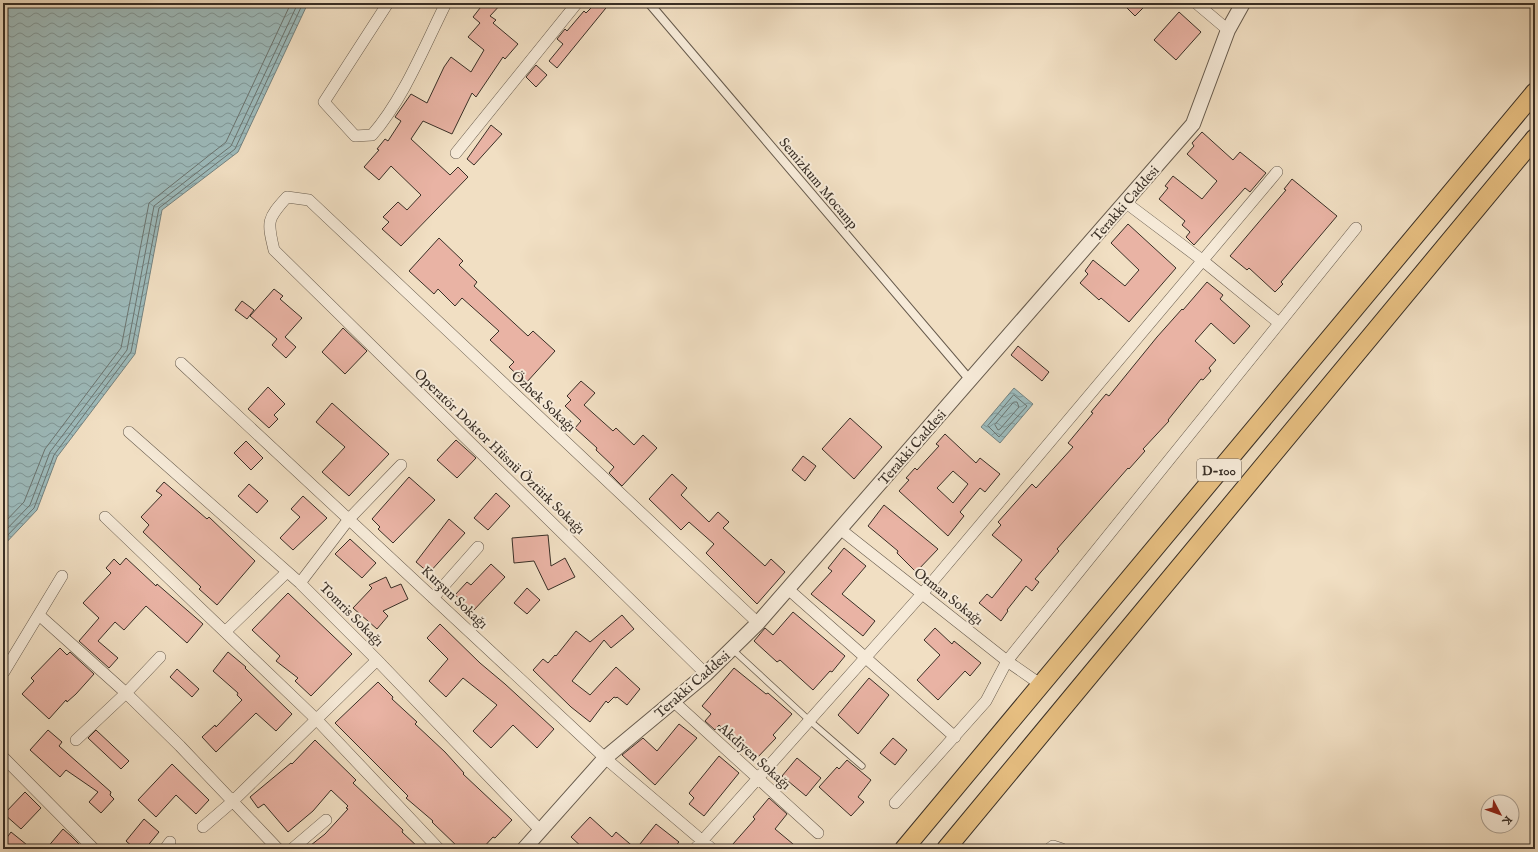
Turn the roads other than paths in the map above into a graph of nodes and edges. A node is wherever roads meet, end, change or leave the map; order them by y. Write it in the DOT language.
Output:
graph roads {
  1 [pos="388,3"];
  2 [pos="446,3"];
  3 [pos="576,3"];
  4 [pos="649,3"];
  5 [pos="1196,3"];
  6 [pos="1243,3"];
  7 [pos="1228,30"];
  8 [pos="1535,92"];
  9 [pos="1535,138"];
  10 [pos="456,153"];
  11 [pos="1277,172"];
  12 [pos="309,200"];
  13 [pos="1125,202"];
  14 [pos="1356,228"];
  15 [pos="1202,260"];
  16 [pos="1279,323"];
  17 [pos="181,363"];
  18 [pos="970,380"];
  19 [pos="129,432"];
  20 [pos="401,465"];
  21 [pos="105,517"];
  22 [pos="349,519"];
  23 [pos="840,529"];
  24 [pos="478,547"];
  25 [pos="287,572"];
  26 [pos="62,576"];
  27 [pos="300,583"];
  28 [pos="788,589"];
  29 [pos="922,594"];
  30 [pos="433,598"];
  31 [pos="40,615"];
  32 [pos="758,623"];
  33 [pos="225,632"];
  34 [pos="732,649"];
  35 [pos="160,657"];
  36 [pos="866,658"];
  37 [pos="377,660"];
  38 [pos="1007,662"];
  39 [pos="4,672"];
  40 [pos="706,674"];
  41 [pos="1040,684"];
  42 [pos="126,693"];
  43 [pos="673,702"];
  44 [pos="317,720"];
  45 [pos="810,721"];
  46 [pos="955,736"];
  47 [pos="76,740"];
  48 [pos="3,756"];
  49 [pos="605,758"];
  50 [pos="862,766"];
  51 [pos="758,779"];
  52 [pos="232,802"];
  53 [pos="895,803"];
  54 [pos="326,820"];
  55 [pos="203,827"];
  56 [pos="541,831"];
  57 [pos="818,833"];
  58 [pos="702,840"];
  59 [pos="94,849"];
  60 [pos="278,849"];
  61 [pos="292,849"];
  62 [pos="439,849"];
  63 [pos="524,849"];
  64 [pos="695,849"];
  65 [pos="712,849"];
  66 [pos="904,849"];
  67 [pos="946,849"];
  68 [pos="1049,849"];
  69 [pos="1062,849"];
  1 -- 2 [label="street"];
  3 -- 10 [label="street"];
  4 -- 18 [label="street, Semizkum Mocamp"];
  5 -- 7 [label="street"];
  6 -- 7 [label="street, Terakki Caddesi"];
  7 -- 13 [label="street, Terakki Caddesi"];
  8 -- 41 [label="highway, D-100"];
  9 -- 67 [label="highway, D-100"];
  11 -- 15 [label="street"];
  12 -- 32 [label="street, Özbek Sokağı"];
  12 -- 40 [label="street, Operatör Doktor Hüsnü Öztürk Sokağı"];
  13 -- 15 [label="street"];
  13 -- 18 [label="street, Terakki Caddesi"];
  14 -- 16 [label="street"];
  15 -- 16 [label="street"];
  15 -- 29 [label="street"];
  16 -- 38 [label="street"];
  17 -- 22 [label="street, Kurşun Sokağı"];
  18 -- 23 [label="street, Terakki Caddesi"];
  19 -- 25 [label="street, Tomris Sokağı"];
  20 -- 22 [label="street"];
  21 -- 33 [label="street"];
  22 -- 27 [label="street"];
  22 -- 30 [label="street, Kurşun Sokağı"];
  23 -- 28 [label="street, Terakki Caddesi"];
  23 -- 29 [label="street, Otman Sokağı"];
  24 -- 30 [label="street"];
  25 -- 27 [label="street, Tomris Sokağı"];
  25 -- 33 [label="street"];
  26 -- 31 [label="street"];
  27 -- 37 [label="street, Tomris Sokağı"];
  28 -- 32 [label="street, Terakki Caddesi"];
  28 -- 36 [label="street"];
  29 -- 36 [label="street"];
  29 -- 38 [label="street, Otman Sokağı"];
  30 -- 49 [label="street, Kurşun Sokağı"];
  31 -- 39 [label="street"];
  31 -- 42 [label="street"];
  32 -- 34 [label="street, Terakki Caddesi"];
  33 -- 44 [label="street"];
  34 -- 40 [label="street, Terakki Caddesi"];
  34 -- 45 [label="lane"];
  35 -- 42 [label="street"];
  36 -- 45 [label="street"];
  36 -- 46 [label="street"];
  37 -- 44 [label="street"];
  37 -- 56 [label="street, Tomris Sokağı"];
  38 -- 41 [label="street, Otman Sokağı"];
  38 -- 46 [label="street"];
  40 -- 43 [label="street, Terakki Caddesi"];
  41 -- 66 [label="highway, D-100"];
  42 -- 47 [label="street"];
  42 -- 52 [label="street"];
  43 -- 49 [label="street, Terakki Caddesi"];
  43 -- 51 [label="street, Akdiyen Sokağı"];
  44 -- 52 [label="street"];
  44 -- 62 [label="street"];
  45 -- 50 [label="lane"];
  45 -- 51 [label="street"];
  46 -- 53 [label="street"];
  48 -- 59 [label="street"];
  49 -- 56 [label="street, Terakki Caddesi"];
  49 -- 58 [label="street, Kurşun Sokağı"];
  51 -- 57 [label="street, Akdiyen Sokağı"];
  51 -- 58 [label="street"];
  52 -- 55 [label="street"];
  52 -- 60 [label="street"];
  54 -- 61 [label="street"];
  56 -- 63 [label="street, Terakki Caddesi"];
  58 -- 64 [label="street"];
  58 -- 65 [label="street, Kurşun Sokağı"];
  68 -- 69 [label="street"];
}
